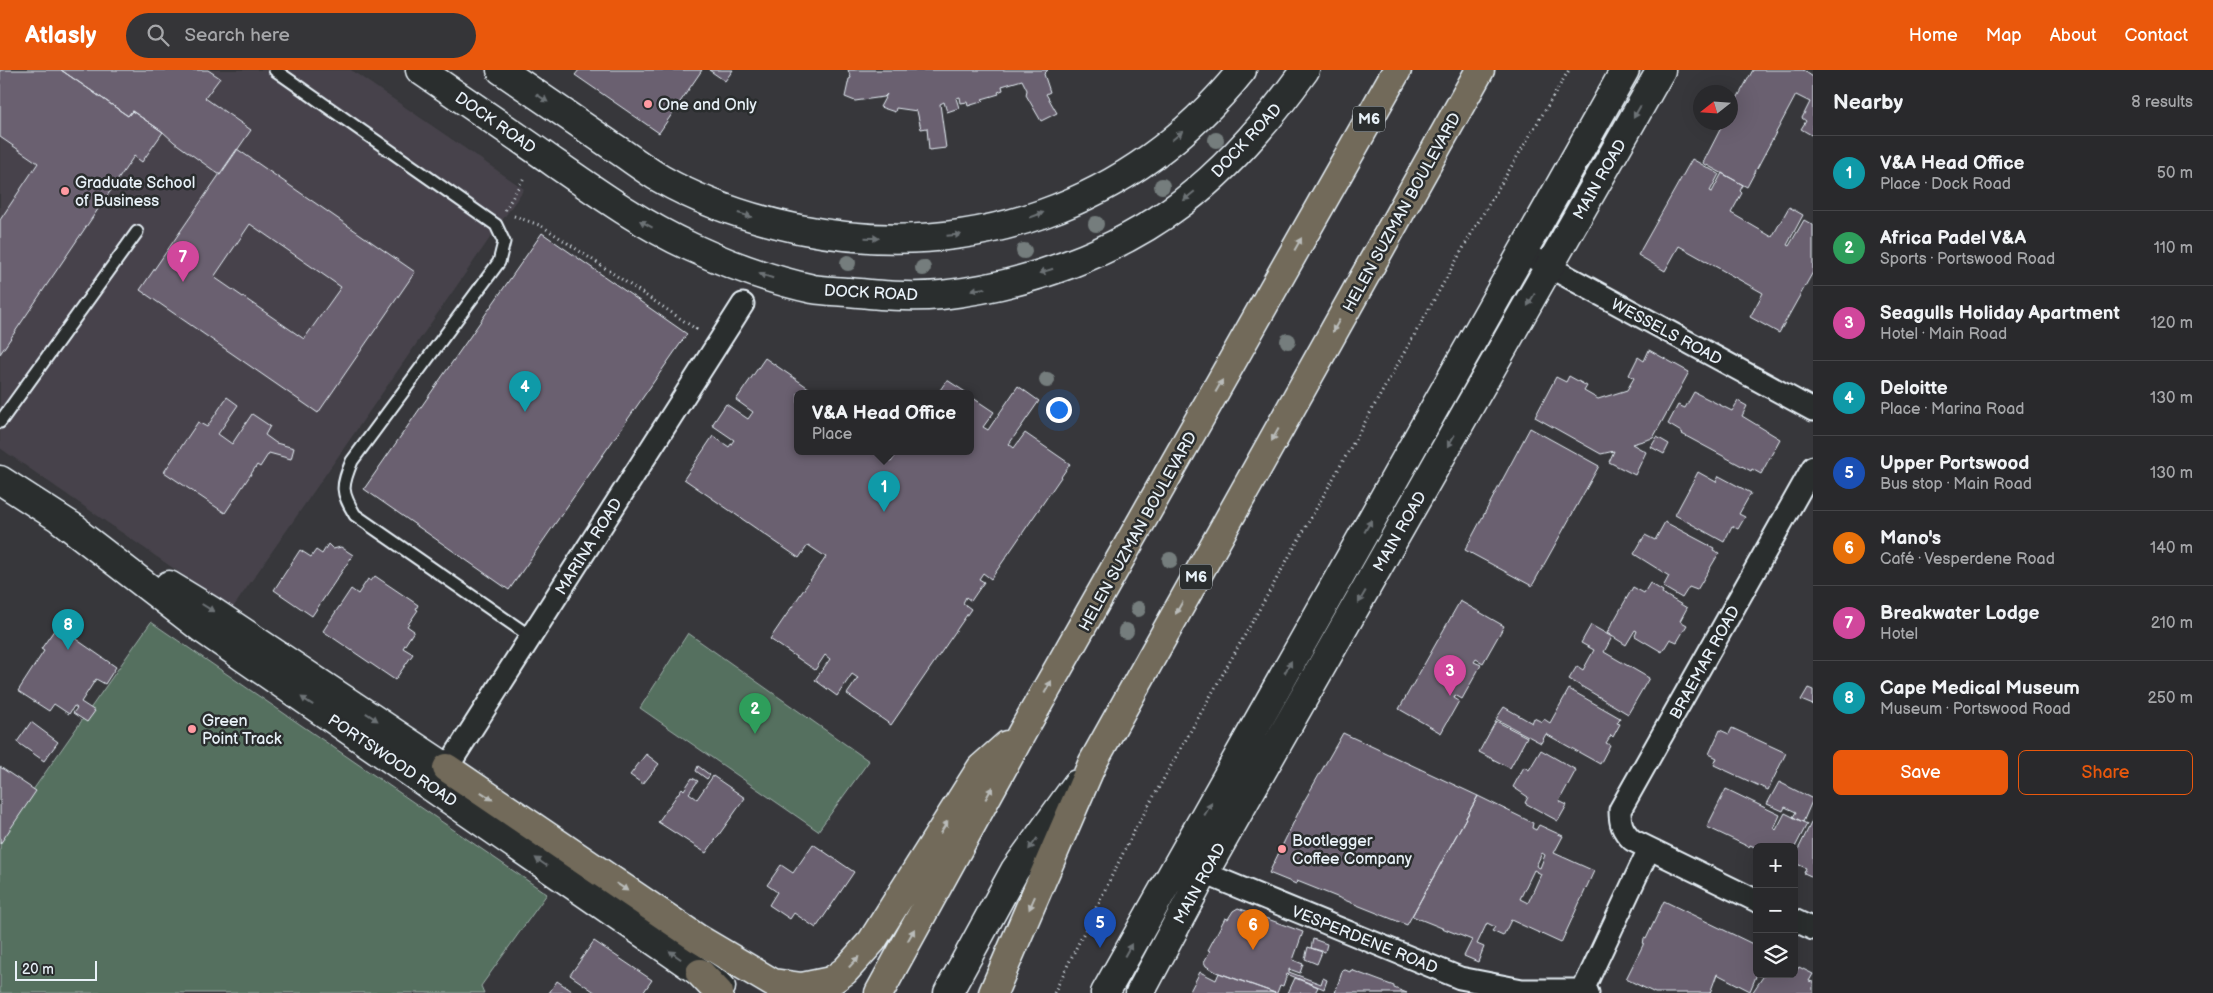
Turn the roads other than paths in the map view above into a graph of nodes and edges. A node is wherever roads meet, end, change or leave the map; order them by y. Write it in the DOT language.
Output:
graph roads {
  1 [pos="275,70"];
  2 [pos="420,70"];
  3 [pos="502,70"];
  4 [pos="1242,70"];
  5 [pos="1305,70"];
  6 [pos="1397,70"];
  7 [pos="1480,70"];
  8 [pos="1626,70"];
  9 [pos="1661,70"];
  10 [pos="137,232"];
  11 [pos="1522,252"];
  12 [pos="1549,267"];
  13 [pos="743,304"];
  14 [pos="1813,409"];
  15 [pos="0,422"];
  16 [pos="1813,467"];
  17 [pos="0,480"];
  18 [pos="531,636"];
  19 [pos="1024,730"];
  20 [pos="1093,762"];
  21 [pos="440,778"];
  22 [pos="1649,849"];
  23 [pos="1179,859"];
  24 [pos="1204,873"];
  25 [pos="1753,899"];
  26 [pos="1798,922"];
  27 [pos="1813,929"];
  28 [pos="700,973"];
  29 [pos="1497,989"];
  30 [pos="1586,992"];
  31 [pos="719,993"];
  32 [pos="729,993"];
  33 [pos="879,993"];
  34 [pos="948,993"];
  35 [pos="993,993"];
  36 [pos="1105,993"];
  37 [pos="1140,993"];
  1 -- 18 [label="lane"];
  5 -- 2 [label="street, DOCK ROAD, one-way"];
  3 -- 4 [label="street, one-way"];
  19 -- 6 [label="main road, HELEN SUZMAN BOULEVARD / M6, one-way"];
  7 -- 20 [label="main road, HELEN SUZMAN BOULEVARD / M6, one-way"];
  8 -- 11 [label="street, MAIN ROAD"];
  9 -- 12 [label="street, MAIN ROAD, one-way"];
  10 -- 15 [label="lane"];
  11 -- 12 [label="street, WESSELS ROAD"];
  23 -- 11 [label="street, MAIN ROAD, one-way"];
  12 -- 14 [label="street, WESSELS ROAD"];
  12 -- 24 [label="street, MAIN ROAD, one-way"];
  13 -- 18 [label="street, MARINA ROAD"];
  16 -- 22 [label="street, BRAEMAR ROAD"];
  17 -- 21 [label="street, PORTSWOOD ROAD"];
  18 -- 21 [label="street, MARINA ROAD"];
  21 -- 19 [label="main road, one-way"];
  33 -- 19 [label="main road, HELEN SUZMAN BOULEVARD / M6, one-way"];
  20 -- 34 [label="street, one-way"];
  20 -- 35 [label="main road, HELEN SUZMAN BOULEVARD / M6, one-way"];
  28 -- 21 [label="street, PORTSWOOD ROAD, one-way"];
  22 -- 25 [label="street, BRAEMAR ROAD"];
  22 -- 30 [label="street"];
  23 -- 24 [label="street, VESPERDENE ROAD"];
  36 -- 23 [label="street, MAIN ROAD, one-way"];
  24 -- 29 [label="street, VESPERDENE ROAD"];
  24 -- 37 [label="street, MAIN ROAD"];
  26 -- 27 [label="street"];
  28 -- 31 [label="main road"];
  28 -- 32 [label="street, PORTSWOOD ROAD"];
  29 -- 30 [label="street, VESPERDENE ROAD"];
}
